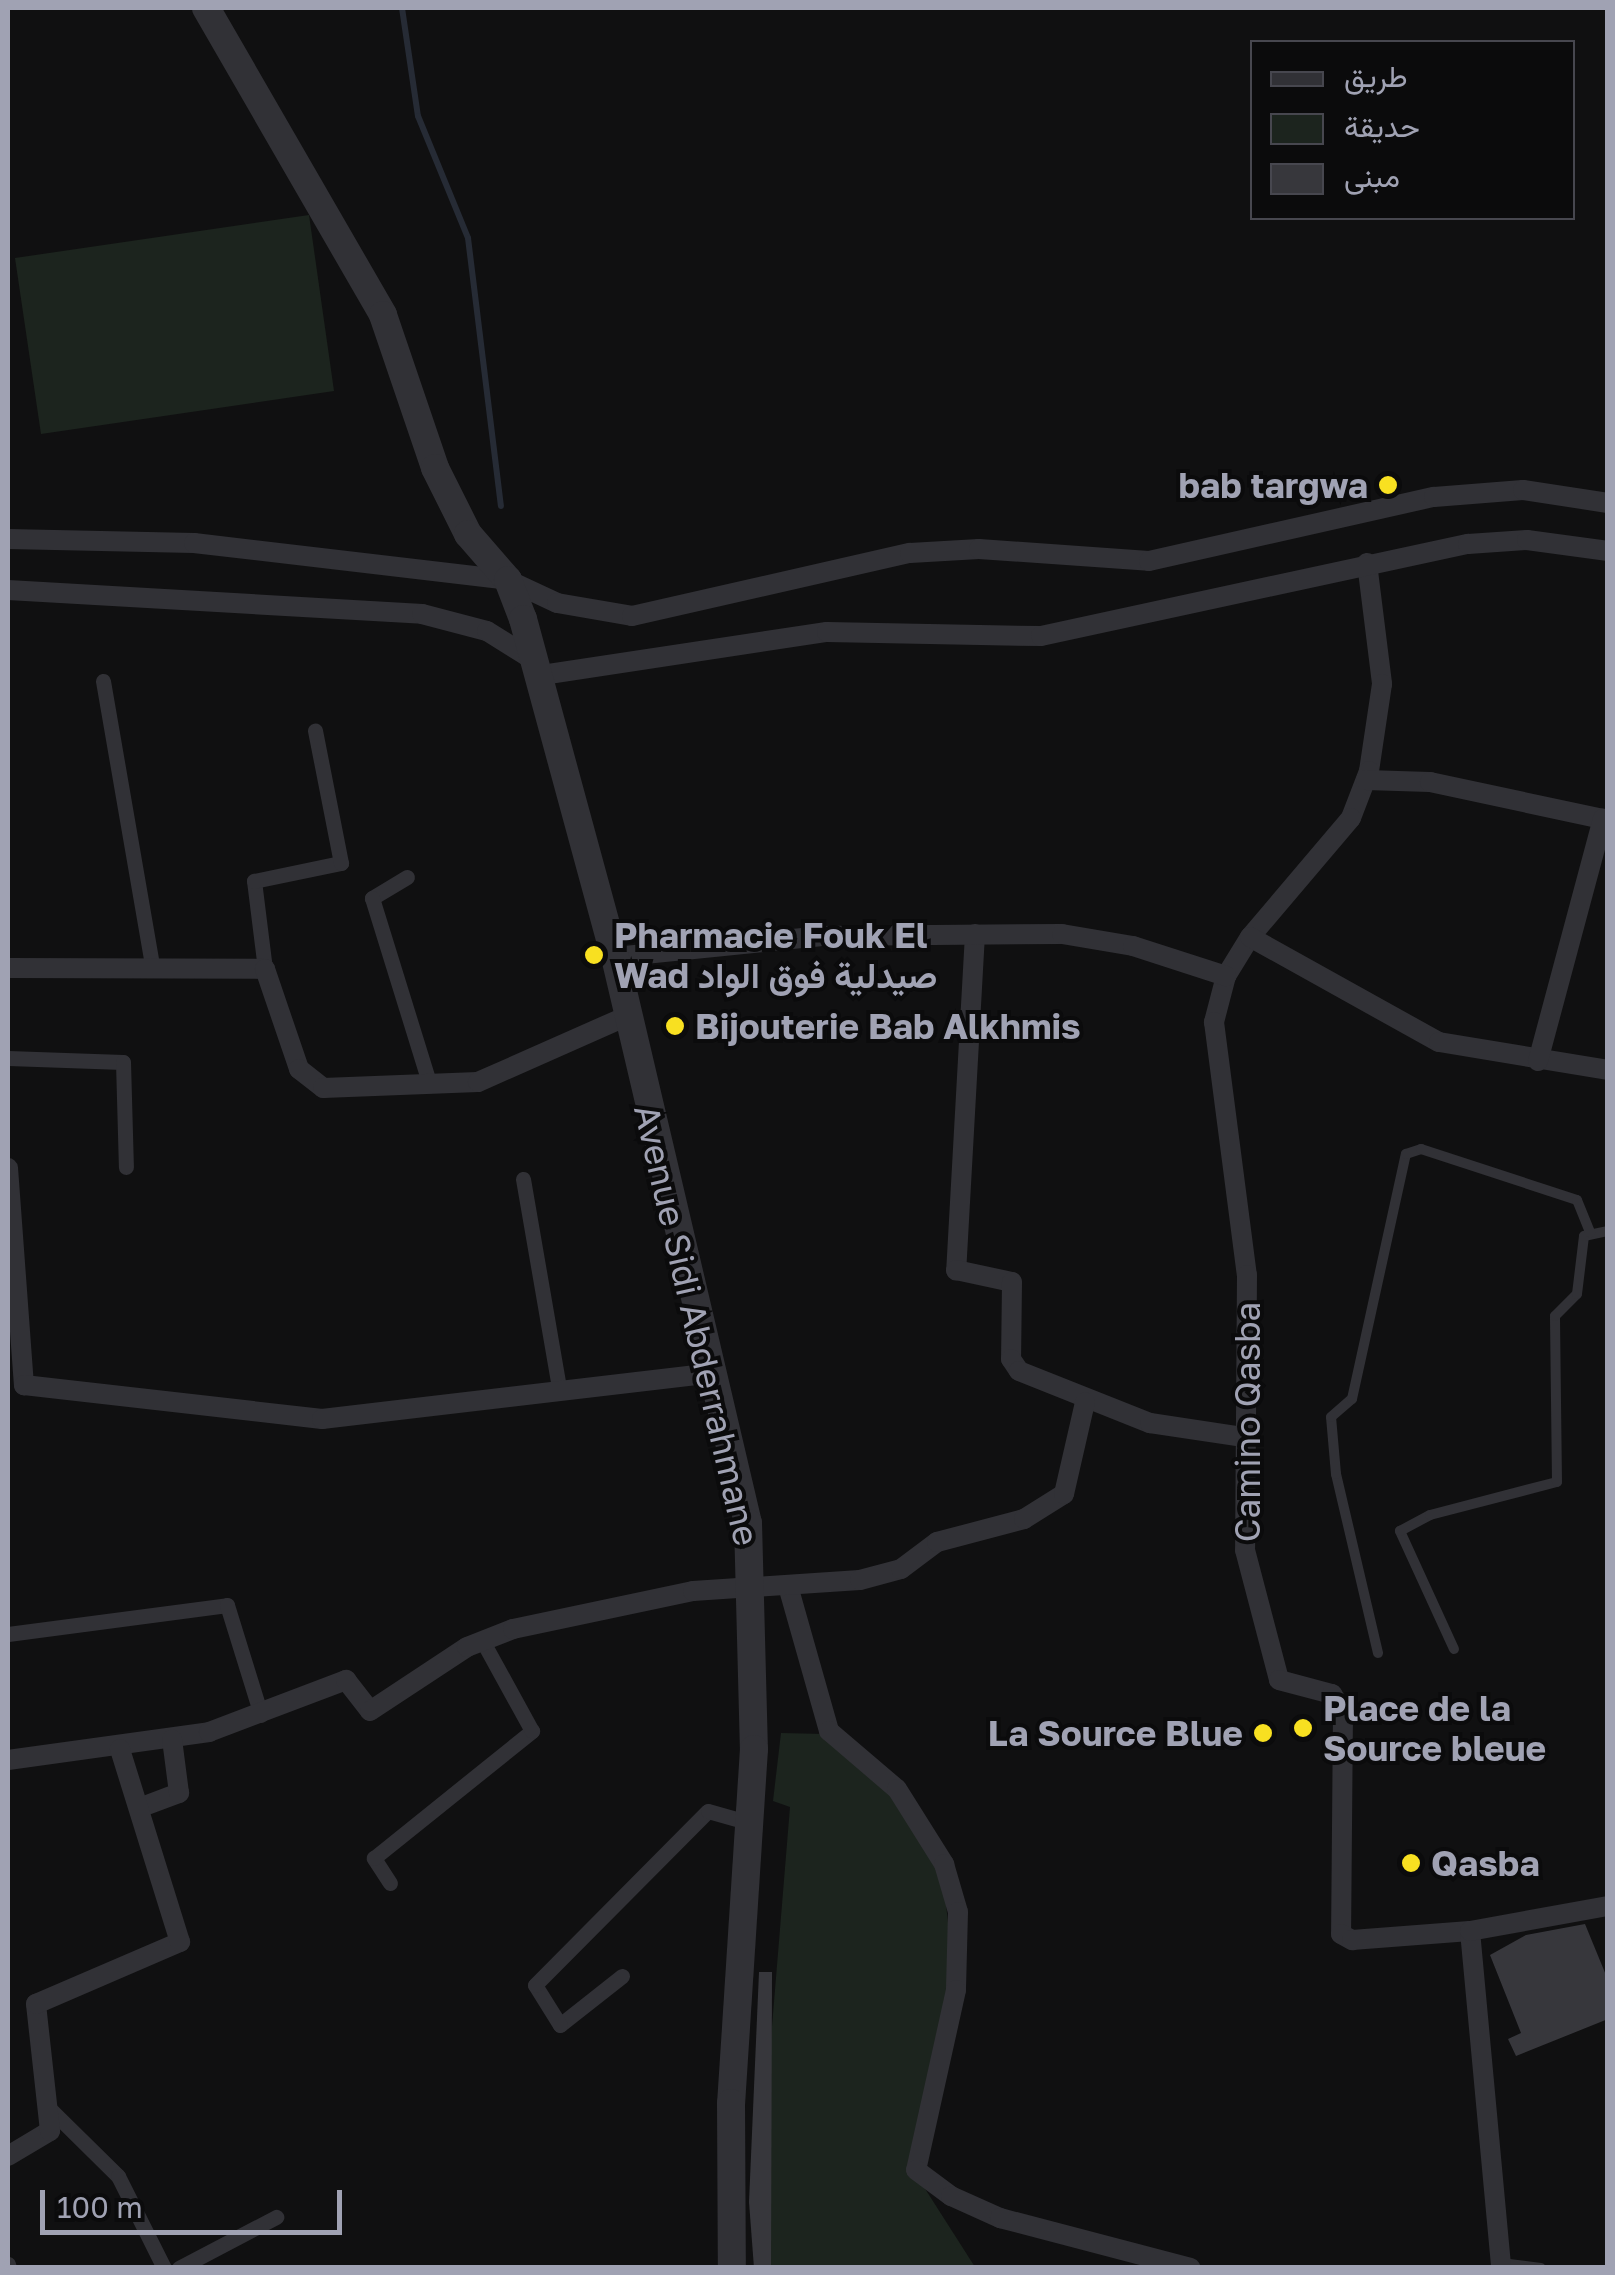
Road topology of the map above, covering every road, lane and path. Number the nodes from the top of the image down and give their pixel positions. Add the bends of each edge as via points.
1 (206, 8) edge
2 (1608, 503) edge
3 (8, 539) edge
4 (1608, 551) edge
5 (1367, 563) junction
6 (508, 580) junction
7 (8, 590) edge
8 (540, 669) junction
9 (104, 681) dead end
10 (315, 731) dead end
11 (1366, 780) junction
12 (1605, 820) edge
13 (407, 877) dead end
14 (975, 934) junction
15 (1250, 937) junction
16 (614, 957) junction
17 (152, 965) junction
18 (8, 968) edge
19 (265, 968) junction
20 (1226, 976) junction
21 (625, 1017) junction
22 (8, 1058) edge
23 (1538, 1061) junction
24 (1608, 1070) edge
25 (430, 1085) junction
26 (126, 1166) dead end
27 (8, 1168) edge
28 (523, 1179) dead end
29 (1608, 1231) edge
30 (1590, 1232) junction
31 (712, 1373) junction
32 (559, 1388) junction
33 (16, 1391) edge
34 (1085, 1402) junction
35 (1248, 1438) junction
36 (750, 1586) junction
37 (788, 1586) junction
38 (8, 1634) edge
39 (482, 1640) junction
40 (1454, 1649) dead end
41 (1378, 1653) dead end
42 (261, 1715) junction
43 (172, 1740) junction
44 (120, 1749) junction
45 (8, 1760) edge
46 (139, 1808) junction
47 (750, 1823) junction
48 (390, 1883) dead end
49 (1608, 1906) edge
50 (1470, 1931) junction
51 (622, 1976) dead end
52 (49, 2108) junction
53 (8, 2156) edge
54 (276, 2217) dead end
55 (1501, 2265) edge
56 (164, 2268) edge
57 (178, 2268) edge
58 (732, 2268) edge
59 (1191, 2268) edge
60 (1541, 2268) edge

1 - 6 street via 383,315 435,468 468,534
2 - 6 street via 1478,491 1148,560 979,549 910,553 632,616 557,603
3 - 6 street via 194,543
4 - 5 street via 1527,540
5 - 8 street via 1042,636 826,632
5 - 11 street, Camino Qasba via 1382,684
6 - 8 street, Avenue Sidi Abderrahmane
7 - 8 street via 422,614 487,631
8 - 16 street, Avenue Sidi Abderrahmane
9 - 17 street
10 - 19 street via 340,863 254,881
11 - 12 street via 1430,782
11 - 15 street, Camino Qasba via 1350,818
12 - 23 street
13 - 25 street via 372,898
14 - 16 street via 820,936
14 - 20 street via 1094,937
14 - 34 street via 956,1270 1012,1282 1012,1364
15 - 20 street, Camino Qasba
15 - 23 street via 1408,1030 1483,1056
16 - 21 street, Avenue Sidi Abderrahmane
17 - 18 street
17 - 19 street
19 - 25 street via 308,1082
20 - 35 street, Camino Qasba via 1215,1048 1244,1226
21 - 25 street via 510,1072
21 - 31 street, Avenue Sidi Abderrahmane
22 - 26 street via 123,1062
23 - 24 street
27 - 33 street
28 - 32 street
29 - 30 lane
30 - 40 lane via 1577,1294 1555,1316 1557,1482 1430,1515 1400,1530
30 - 41 lane via 1577,1200 1421,1149 1406,1154 1352,1399 1331,1417 1336,1474
31 - 32 street
31 - 36 street, Avenue Sidi Abderrahmane via 748,1522
32 - 33 street via 322,1419
34 - 35 street via 1150,1423
34 - 37 street via 1072,1479 1042,1510 937,1542 901,1570
35 - 50 street, Camino Qasba via 1245,1550 1276,1674 1283,1685 1332,1694 1343,1712 1341,1934 1352,1940
36 - 37 street
36 - 39 street via 584,1611
36 - 47 street, Avenue Sidi Abderrahmane
37 - 59 street via 829,1731 897,1789 941,1860 958,1912 956,1990 916,2170 928,2183 1000,2218
38 - 42 street via 227,1605
39 - 42 street via 370,1711 346,1680
39 - 48 street via 532,1731 374,1858
42 - 43 street
43 - 44 street
43 - 46 street via 180,1793
44 - 45 street
44 - 46 street
46 - 52 street via 180,1942 36,2004
47 - 51 street via 708,1811 535,1985 560,2026
47 - 58 street, Avenue Sidi Abderrahmane via 731,2103
49 - 50 street
50 - 55 street
52 - 53 street via 48,2136
52 - 56 street via 118,2176
54 - 57 street
55 - 60 lane

